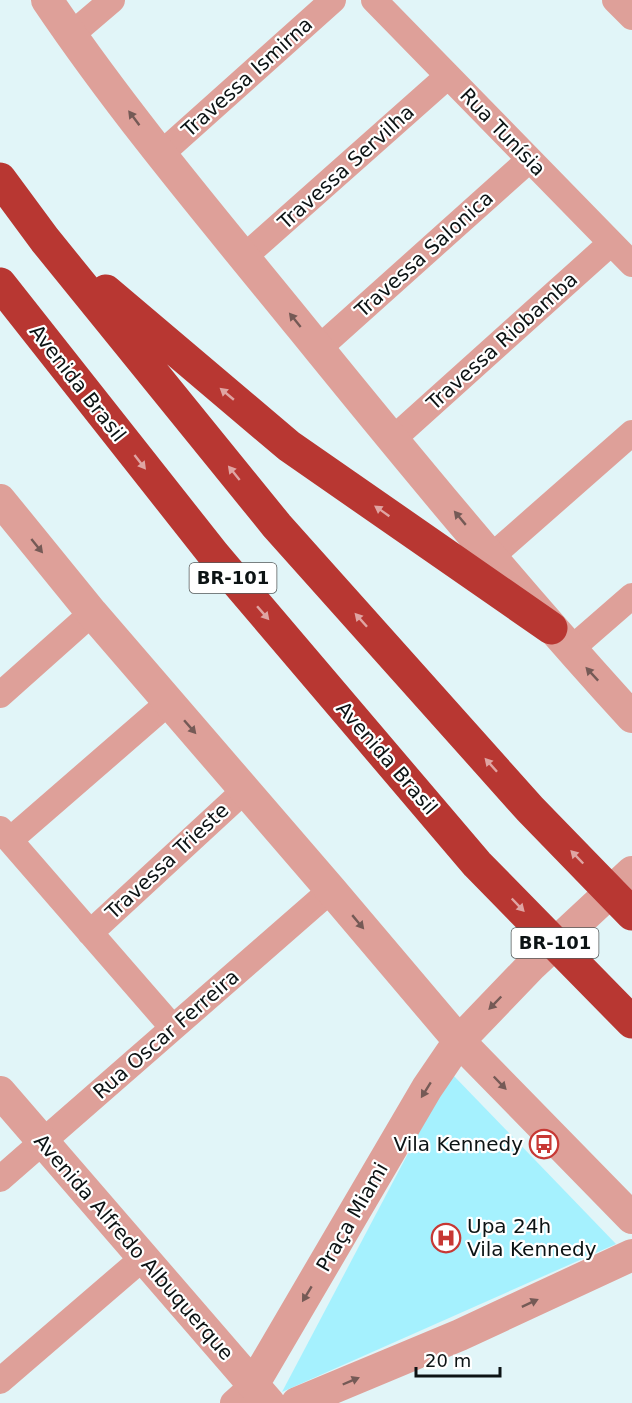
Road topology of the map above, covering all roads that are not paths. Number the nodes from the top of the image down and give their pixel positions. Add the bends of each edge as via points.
1 (47, 0) edge
2 (112, 0) edge
3 (333, 0) edge
4 (374, 0) edge
5 (615, 0) edge
6 (632, 17) edge
7 (71, 36) junction
8 (448, 76) junction
9 (161, 154) junction
10 (529, 160) junction
11 (0, 179) edge
12 (45, 240) junction
13 (610, 243) junction
14 (244, 257) junction
15 (632, 264) edge
16 (0, 284) edge
17 (318, 349) junction
18 (632, 433) edge
19 (393, 440) junction
20 (0, 500) edge
21 (492, 556) junction
22 (632, 596) edge
23 (92, 613) junction
24 (561, 639) junction
25 (0, 695) edge
26 (169, 702) junction
27 (632, 717) edge
28 (245, 790) junction
29 (5, 835) edge
30 (632, 872) edge
31 (331, 890) junction
32 (632, 914) edge
33 (90, 933) junction
34 (632, 1022) edge
35 (173, 1028) junction
36 (459, 1041) junction
37 (0, 1092) edge
38 (43, 1141) junction
39 (0, 1179) edge
40 (632, 1218) edge
41 (632, 1255) edge
42 (144, 1257) junction
43 (0, 1381) edge
44 (252, 1397) edge
45 (297, 1403) edge

1 - 7 street
2 - 7 street
3 - 9 street, Travessa Ismirna
4 - 8 street, Rua Tunísia
5 - 6 street
9 -> 7 street
8 - 10 street, Rua Tunísia
8 - 14 street, Travessa Servilha
9 - 14 street
10 - 13 street, Rua Tunísia
10 - 17 street, Travessa Salonica
11 - 12 highway, BR-101
24 -> 12 highway via 289,446
32 -> 12 highway, BR-101 via 530,809 277,526
13 - 15 street, Rua Tunísia
13 - 19 street, Travessa Riobamba
17 -> 14 street
16 -> 34 highway, Avenida Brasil / BR-101 via 214,555 477,864
17 - 19 street
18 - 21 street
21 -> 19 street
20 -> 23 street
21 - 24 street
22 - 24 street
23 - 25 street
23 - 26 street
27 -> 24 street
26 -> 28 street
26 - 29 street
28 - 31 street
28 - 33 street, Travessa Trieste
29 - 33 street
30 -> 36 street, Praça Miami via 532,964
31 - 35 street, Rua Oscar Ferreira
31 -> 36 street
33 - 35 street
35 - 38 street, Rua Oscar Ferreira
36 -> 40 street
36 -> 44 street, Praça Miami via 427,1088
37 - 38 street, Avenida Alfredo Albuquerque
38 - 39 street, Rua Oscar Ferreira
38 - 42 street, Avenida Alfredo Albuquerque
45 -> 41 street via 460,1335
42 - 43 street
42 - 44 street, Avenida Alfredo Albuquerque

